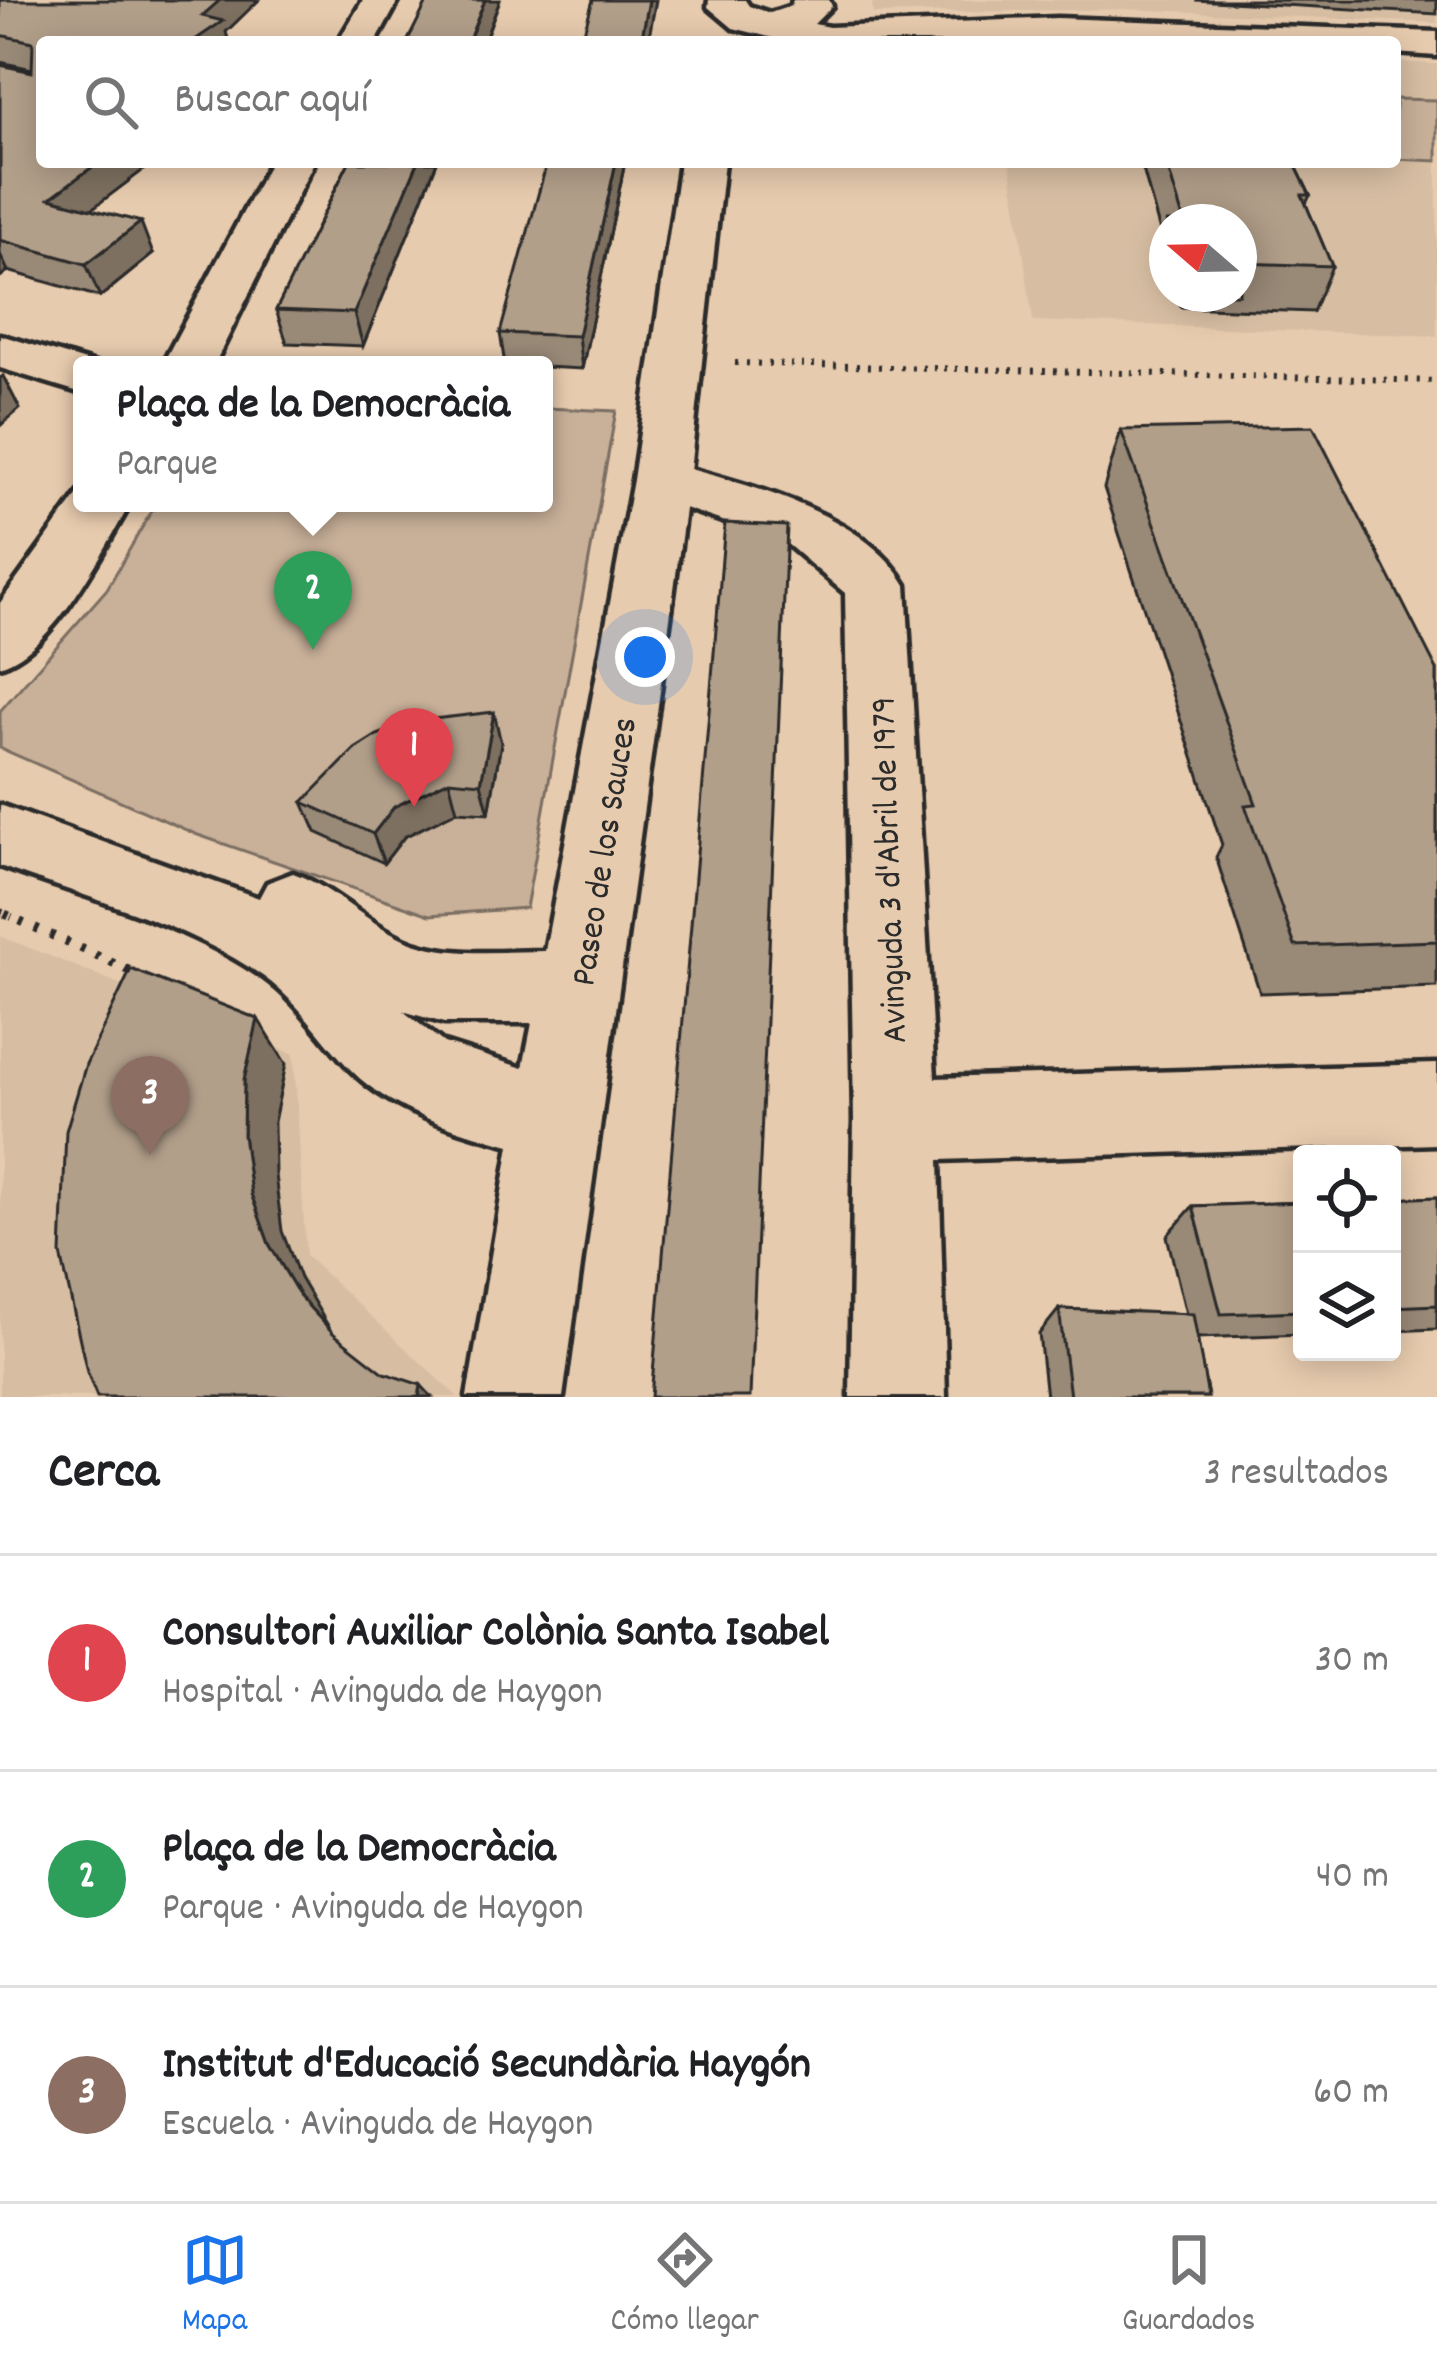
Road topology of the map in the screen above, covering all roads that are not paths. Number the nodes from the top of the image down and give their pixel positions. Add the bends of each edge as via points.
1 (381, 0) edge
2 (778, 25) edge
3 (360, 36) edge
4 (1304, 36) edge
5 (1401, 42) edge
6 (1437, 44) edge
7 (289, 168) edge
8 (701, 168) edge
9 (0, 351) edge
10 (193, 356) edge
11 (73, 374) edge
12 (662, 480) junction
13 (96, 512) edge
14 (0, 642) edge
15 (0, 798) edge
16 (0, 836) edge
17 (579, 988) junction
18 (1437, 1104) edge
19 (556, 1117) junction
20 (896, 1120) junction
21 (515, 1397) edge
22 (898, 1397) edge

1 - 3 street
2 - 4 street
5 - 6 street
7 - 10 street
8 - 12 street, Paseo de los Sauces
9 - 11 street
12 - 17 street, Paseo de los Sauces
12 - 20 street, Avinguda 3 d'Abril de 1979 via 807,529 875,585
13 - 14 street via 29,613
15 - 17 street via 179,854 298,908 390,972 444,987
16 - 19 street via 277,944 328,982 401,1063
17 - 19 street, Paseo de los Sauces
18 - 20 street
19 - 21 street, Paseo de los Sauces
20 - 22 street, Avinguda 3 d'Abril de 1979

